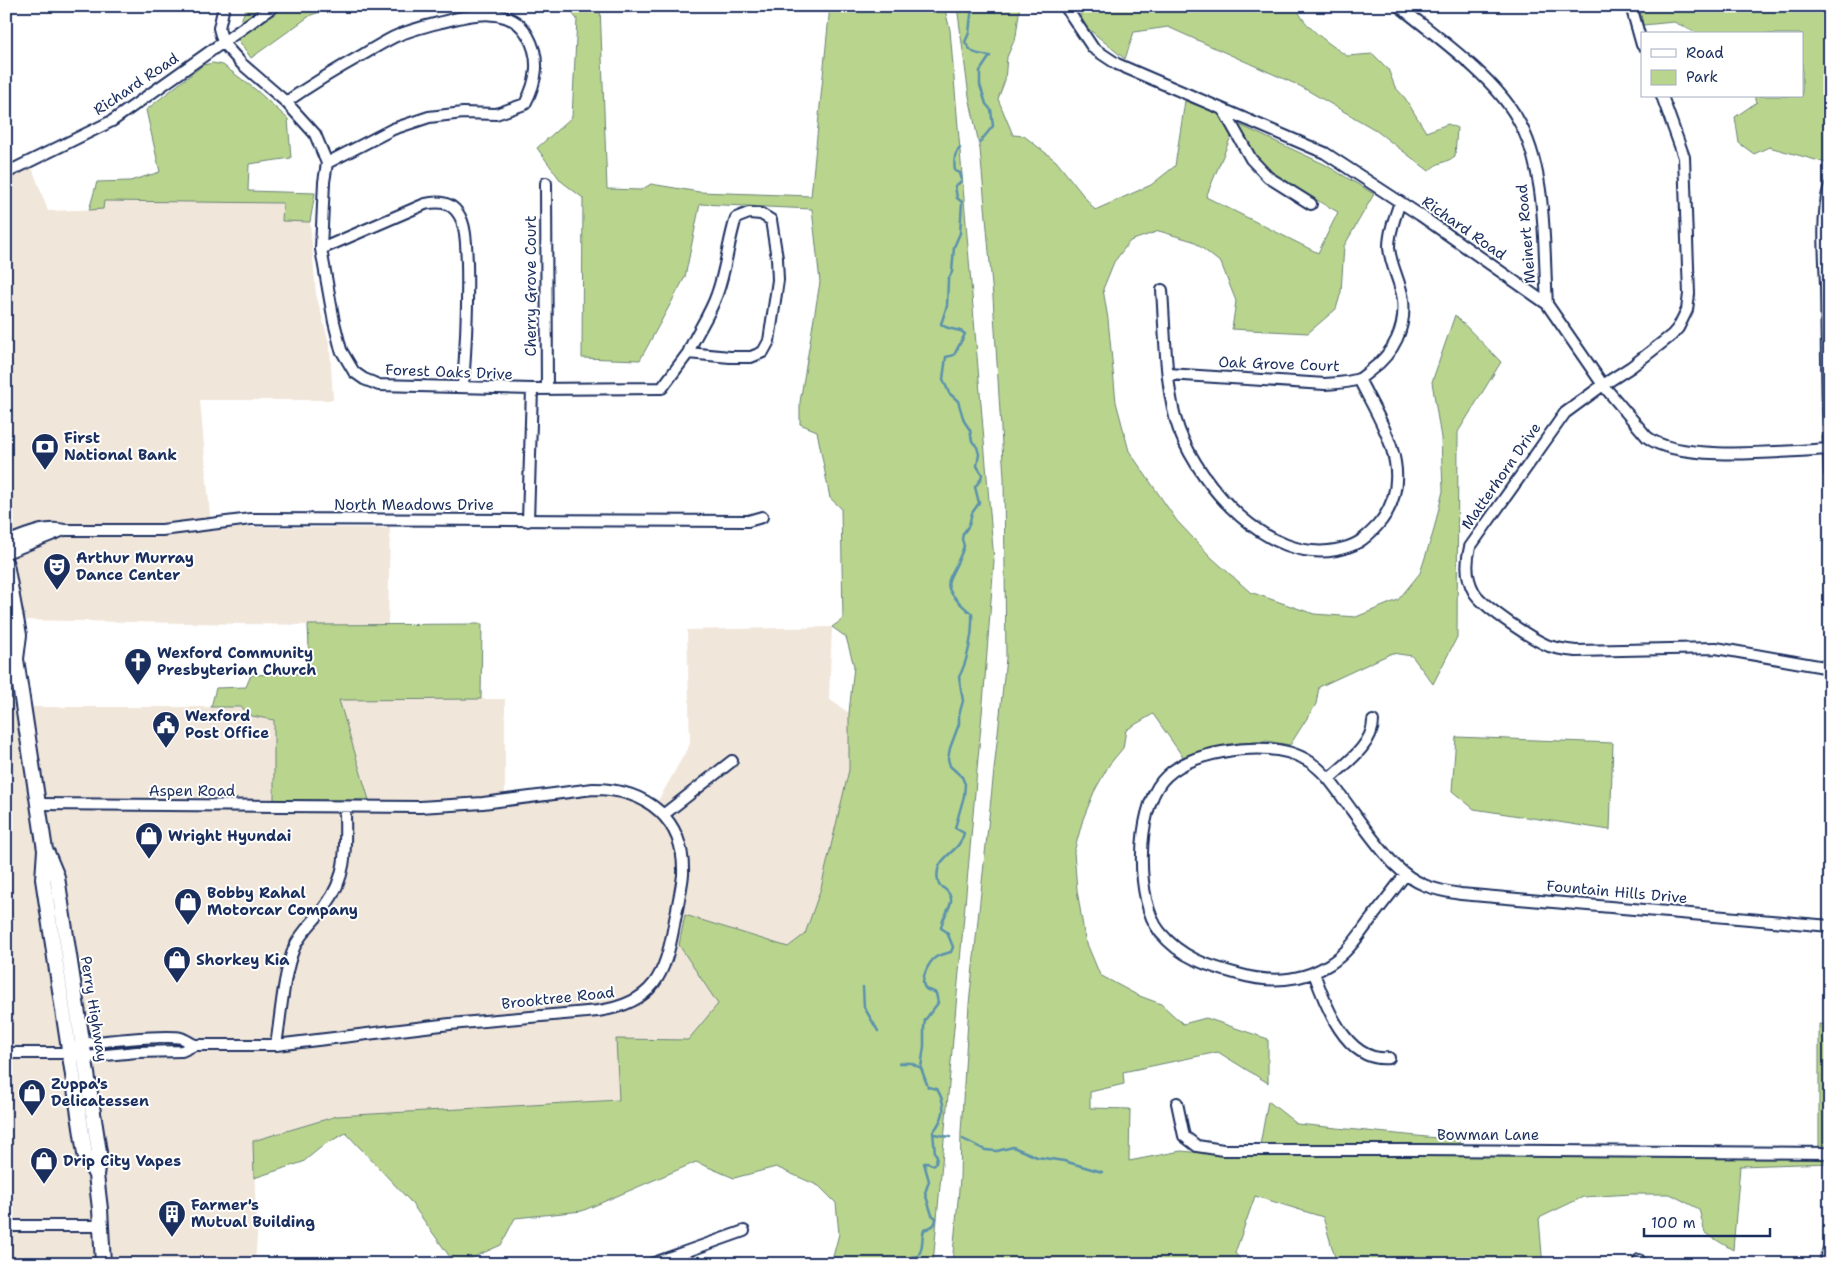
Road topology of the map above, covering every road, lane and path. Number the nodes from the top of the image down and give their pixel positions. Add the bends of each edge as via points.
1 (224, 6) edge
2 (274, 6) edge
3 (1065, 6) edge
4 (1399, 6) edge
5 (1631, 6) edge
6 (1641, 41) edge
7 (222, 43) junction
8 (1663, 98) edge
9 (286, 102) junction
10 (1224, 111) junction
11 (327, 163) junction
12 (6, 173) edge
13 (546, 183) dead end
14 (1830, 186) edge
15 (1400, 202) junction
16 (1311, 204) dead end
17 (321, 249) junction
18 (1162, 290) dead end
19 (1547, 304) junction
20 (688, 354) junction
21 (1168, 374) junction
22 (1359, 379) junction
23 (1603, 385) junction
24 (463, 386) junction
25 (532, 389) junction
26 (547, 389) junction
27 (1829, 449) edge
28 (1830, 473) edge
29 (762, 517) dead end
30 (528, 521) junction
31 (65, 530) junction
32 (6, 542) edge
33 (6, 553) edge
34 (6, 564) edge
35 (6, 638) edge
36 (16, 659) junction
37 (1830, 668) edge
38 (1373, 721) dead end
39 (732, 761) dead end
40 (1329, 779) junction
41 (38, 804) junction
42 (345, 807) junction
43 (664, 815) junction
44 (46, 850) junction
45 (1405, 875) junction
46 (1830, 926) edge
47 (1314, 973) junction
48 (276, 1045) junction
49 (84, 1050) junction
50 (6, 1053) edge
51 (70, 1053) junction
52 (1389, 1058) dead end
53 (1177, 1103) dead end
54 (1830, 1153) edge
55 (96, 1175) junction
56 (6, 1226) edge
57 (101, 1226) junction
58 (744, 1231) dead end
59 (1830, 1246) edge
60 (103, 1264) edge
61 (652, 1264) edge
62 (1824, 1264) edge

1 - 7 street via 219,28
2 - 7 street, Richard Road
3 - 10 street, Richard Road via 1093,48 1116,64
4 - 19 street, Meinert Road via 1499,93 1522,126 1540,191
5 - 6 street
7 - 9 street, Forest Oaks Drive
7 - 12 street, Richard Road via 112,121
8 - 23 street, Matterhorn Drive via 1682,148 1684,162 1687,310 1678,328 1663,343
9 - 11 street, Forest Oaks Drive via 315,134
9 - 11 street via 326,75 394,37 419,28 473,14 493,14 511,19 525,30 535,48 536,80 525,104 496,114 429,117 393,129
10 - 15 street, Richard Road via 1324,154
10 - 16 street via 1251,159 1268,177
11 - 17 street, Forest Oaks Drive
13 - 26 street, Cherry Grove Court
14 - 27 street via 1826,214
15 - 19 street, Richard Road
15 - 22 street via 1389,247 1403,299 1403,319 1390,352
17 - 24 street, Forest Oaks Drive via 341,350 354,372 378,385
17 - 24 street via 425,204 437,201 449,204 462,220 466,235 467,317
18 - 21 street, Oak Grove Court
19 - 23 street, Richard Road
20 - 20 street via 750,357 762,352 769,341 778,280 777,258 771,220 761,214 749,213 736,218 717,294
20 - 26 street, Forest Oaks Drive via 662,388
21 - 22 street, Oak Grove Court via 1324,384
21 - 22 street, Oak Grove Court via 1178,429 1220,496 1264,535 1309,552 1326,552 1363,541 1386,515 1394,498 1395,463 1391,447
23 - 27 street, Richard Road via 1647,437 1670,448 1711,453
23 - 37 street, Matterhorn Drive via 1565,413 1473,543 1468,554 1467,571 1477,597 1522,631 1557,648 1576,651 1716,648
24 - 25 street, Forest Oaks Drive
25 - 26 street, Forest Oaks Drive
25 - 30 street
27 - 28 street
29 - 30 street, North Meadows Drive via 748,521
30 - 31 street, North Meadows Drive via 250,519 162,530
31 - 32 street, North Meadows Drive via 44,529
31 - 33 street, North Meadows Drive
34 - 36 highway, Perry Highway via 19,634
35 - 36 highway, Perry Highway
36 - 41 highway, Perry Highway
38 - 40 street via 1369,739
39 - 43 street
40 - 45 street, Fountain Hills Drive via 1384,853
40 - 47 street, Fountain Hills Drive via 1301,757 1280,750 1230,751 1202,756 1162,780 1149,804 1144,837 1142,867 1147,906 1155,926 1172,945 1198,962 1255,978 1289,979
41 - 42 street, Aspen Road
41 - 44 highway, Perry Highway
42 - 43 street, Brooktree Road via 449,806 610,789 643,799
42 - 48 street via 346,848 341,878 325,907 295,946
43 - 48 street, Brooktree Road via 680,847 682,885 665,967 656,982 634,1001 598,1011 450,1024
44 - 49 highway, Perry Highway via 57,877
44 - 51 highway, Perry Highway via 43,879
45 - 46 street, Fountain Hills Drive via 1426,886 1462,894
45 - 47 street, Fountain Hills Drive via 1349,948
47 - 52 street via 1331,1015 1345,1036 1363,1052
48 - 49 street, Brooktree Road via 195,1045 181,1038
49 - 51 street
49 - 55 highway, Perry Highway via 99,1152
50 - 51 street
51 - 55 highway, Perry Highway via 86,1154
53 - 54 street, Bowman Lane via 1184,1136 1196,1146 1208,1149
55 - 57 highway, Perry Highway
56 - 57 street
57 - 60 highway, Perry Highway
58 - 61 street
59 - 62 street

